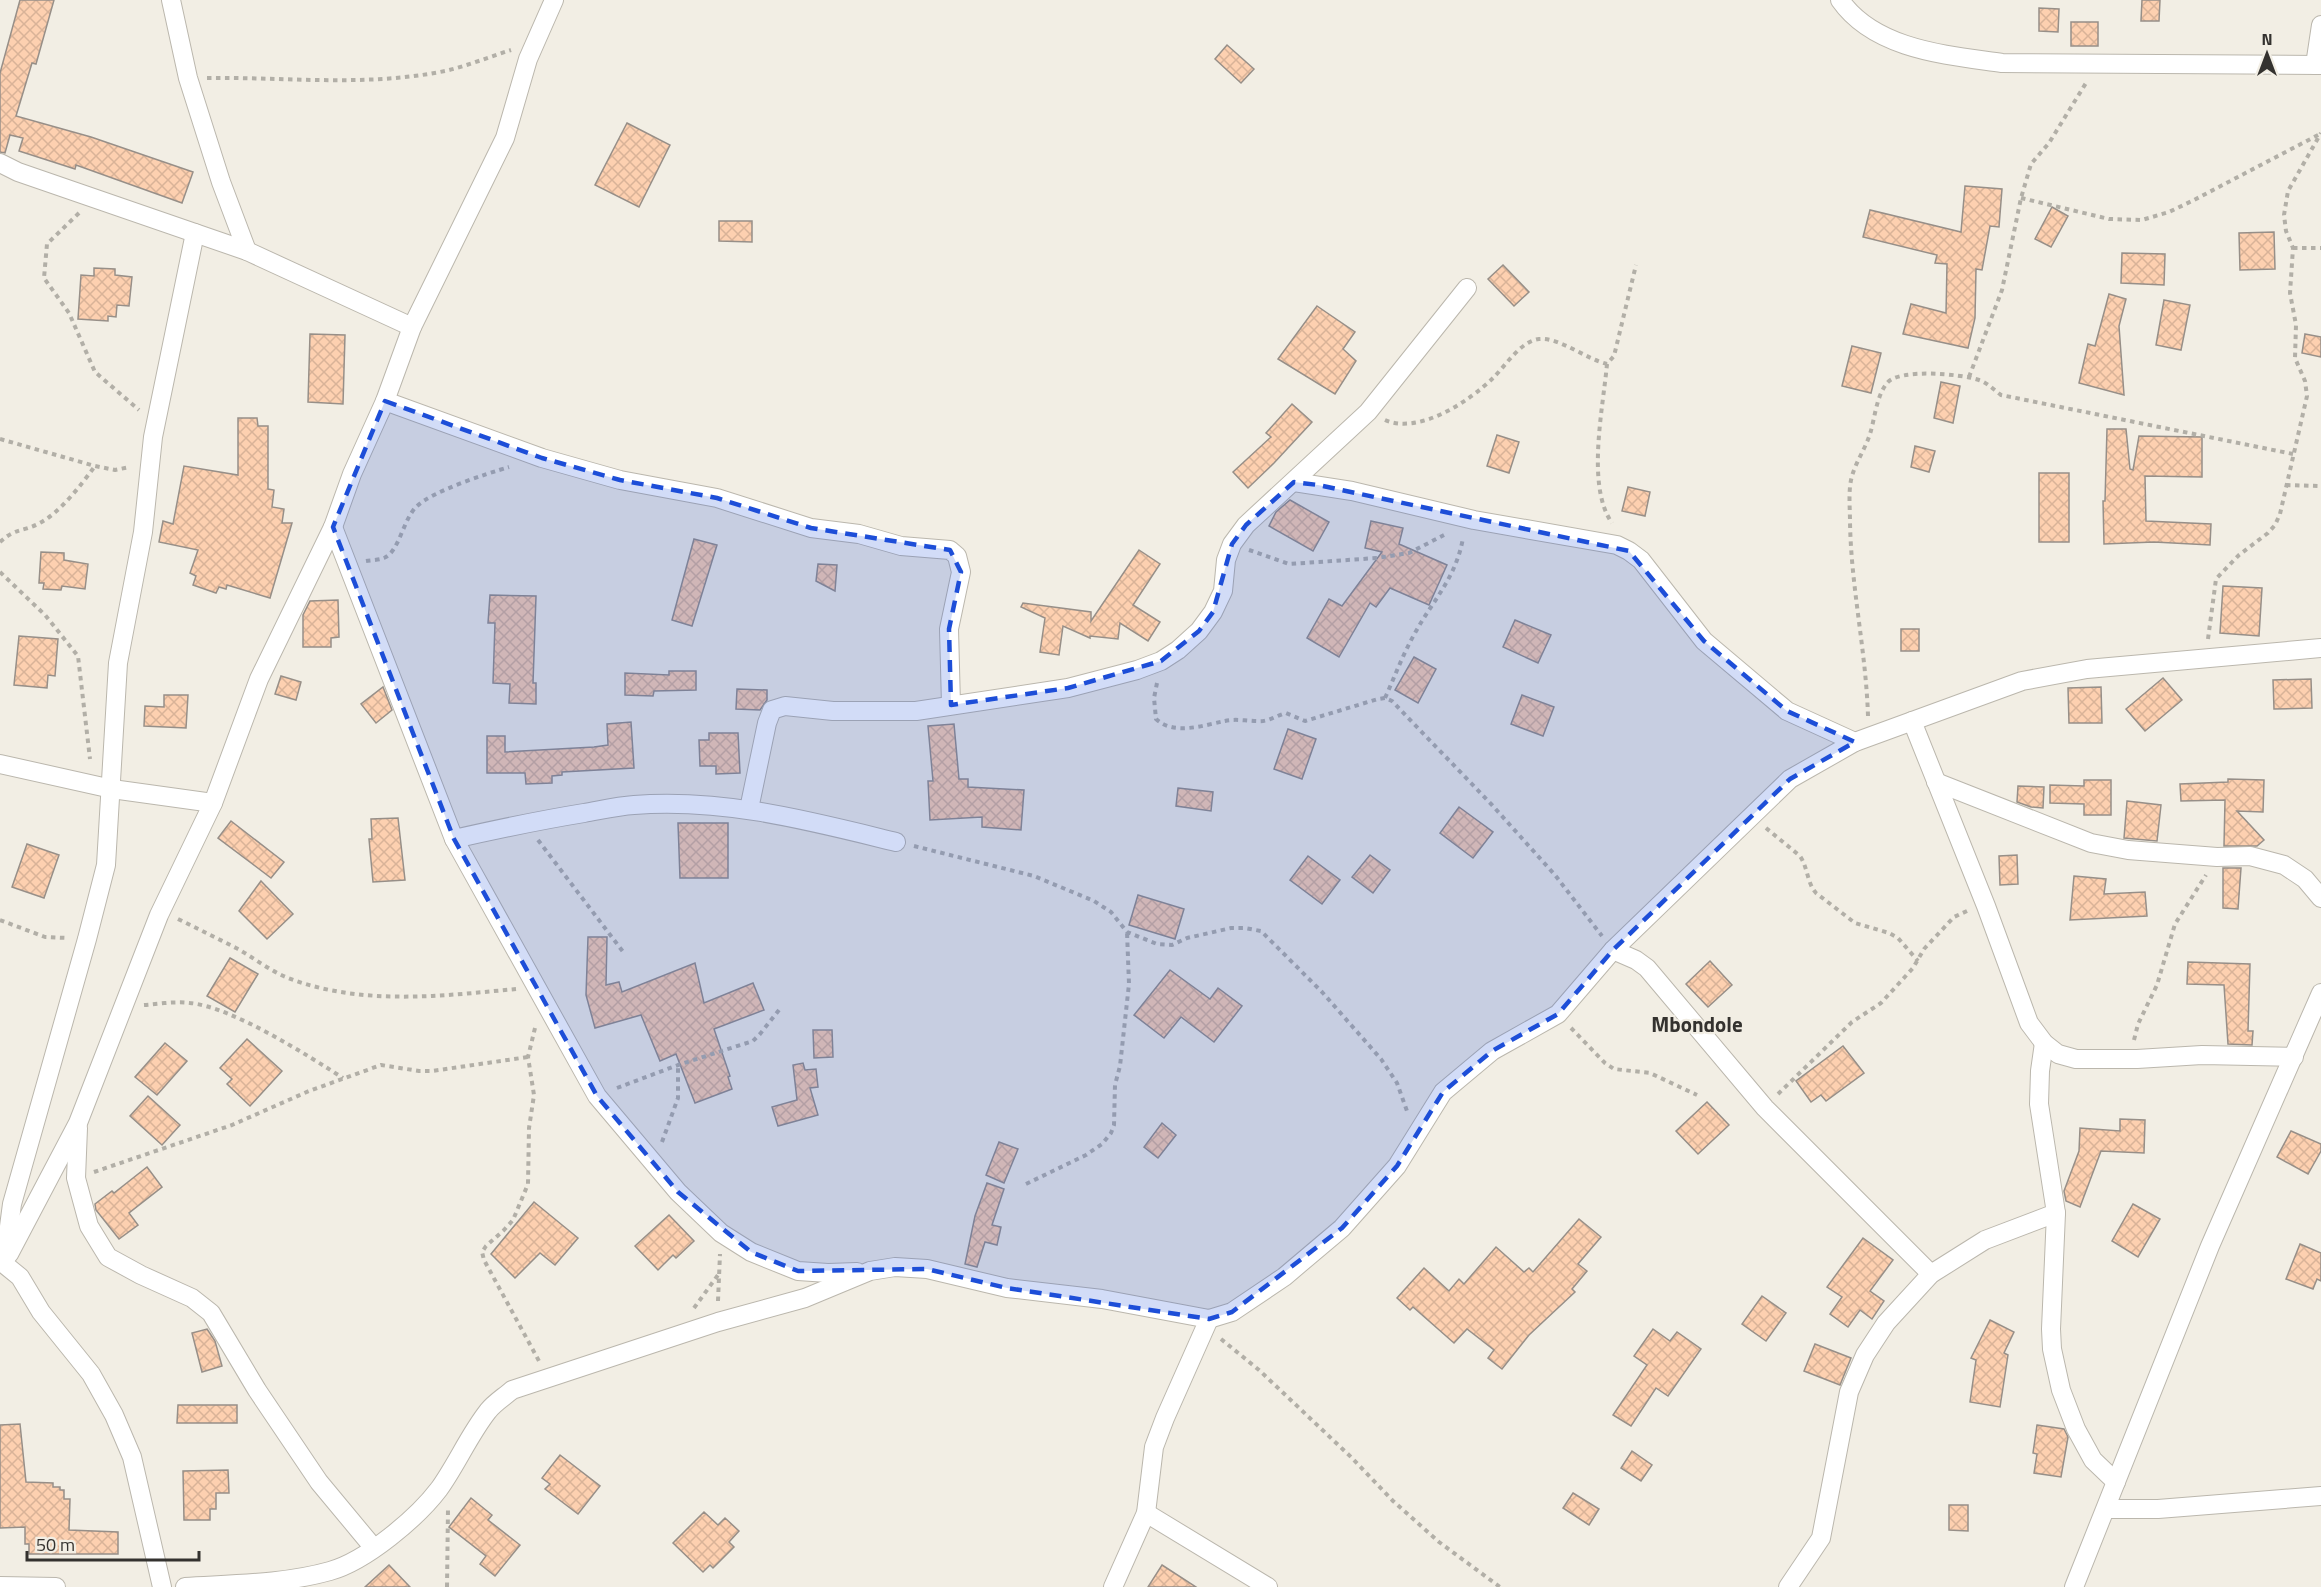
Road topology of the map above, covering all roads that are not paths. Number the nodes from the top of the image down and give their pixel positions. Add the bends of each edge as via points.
1 (171, 0) edge
2 (554, 0) edge
3 (1840, 0) edge
4 (2321, 25) edge
5 (2318, 65) edge
6 (0, 163) edge
7 (195, 232) junction
8 (247, 251) junction
9 (1467, 288) dead end
10 (412, 327) junction
11 (385, 401) junction
12 (1294, 482) junction
13 (333, 527) junction
14 (2321, 648) edge
15 (951, 705) junction
16 (1912, 721) junction
17 (1861, 739) junction
18 (0, 764) edge
19 (1936, 782) junction
20 (111, 789) junction
21 (213, 803) junction
22 (749, 809) junction
23 (454, 839) junction
24 (896, 842) road end
25 (2321, 898) edge
26 (1613, 950) junction
27 (2321, 993) edge
28 (2315, 1027) edge
29 (2044, 1043) junction
30 (2294, 1057) junction
31 (78, 1124) junction
32 (2056, 1213) junction
33 (2, 1270) edge
34 (870, 1271) junction
35 (1931, 1274) junction
36 (1207, 1323) junction
37 (2116, 1482) junction
38 (2321, 1496) edge
39 (2106, 1509) junction
40 (1146, 1513) junction
41 (373, 1548) junction
42 (0, 1586) edge
43 (56, 1587) edge
44 (162, 1587) edge
45 (185, 1587) edge
46 (1113, 1587) edge
47 (1268, 1587) edge
48 (1788, 1587) edge
49 (2074, 1587) edge

1 - 8 street via 188,78 220,182
2 - 10 street via 528,59 505,138
3 - 5 street via 1867,28 1900,42 1951,56 2002,63
4 - 5 street
6 - 7 street
7 - 8 street
7 - 20 street via 153,437 143,532 118,663
8 - 10 street
9 - 12 street via 1368,412
10 - 11 street
11 - 13 street
11 - 15 street via 542,458 620,480 717,498 811,528 859,534 901,546 950,550 957,556 961,572 949,629
12 - 15 street via 1246,525 1232,544 1222,591 1213,612 1178,650 1137,670 1068,688
12 - 17 street via 1352,491 1470,522 1617,545 1641,560 1704,641 1787,711
13 - 21 street via 259,679
13 - 23 street
14 - 16 street via 2087,669 2022,681
15 - 22 street via 916,711 785,706 772,710
16 - 17 street
16 - 19 street
17 - 26 street via 1790,779
18 - 20 street
19 - 25 street via 2091,843 2128,850 2250,856 2284,864 2306,879
19 - 29 street via 2029,1023
20 - 21 street
20 - 33 street via 106,865 15,1194
21 - 31 street via 162,910
22 - 23 street via 634,805
22 - 24 street
23 - 34 street via 597,1096 678,1192 721,1233 751,1252 798,1271
26 - 35 street via 1647,968 1765,1107
26 - 36 street via 1558,1014 1492,1051 1443,1092 1397,1166 1342,1228 1257,1296
27 - 28 street
28 - 30 street
29 - 30 street via 2058,1054 2076,1059
29 - 32 street via 2039,1104
30 - 37 street via 2210,1246
31 - 33 street
31 - 41 street via 76,1178 90,1226 108,1257 192,1298 211,1313 319,1482
32 - 35 street via 1985,1240
32 - 37 street via 2051,1329 2061,1390 2093,1460
33 - 44 street via 20,1277 41,1312 91,1374 114,1415 132,1457
34 - 36 street via 895,1267 927,1269 1007,1288 1102,1299
34 - 41 street via 805,1298 718,1322 512,1390 489,1409 428,1504
35 - 48 street via 1886,1323 1865,1355 1850,1392 1821,1538
36 - 40 street via 1154,1448
37 - 39 street
38 - 39 street via 2158,1509
39 - 49 street
40 - 46 street
40 - 47 street
41 - 45 street via 332,1571 292,1579
42 - 43 street

